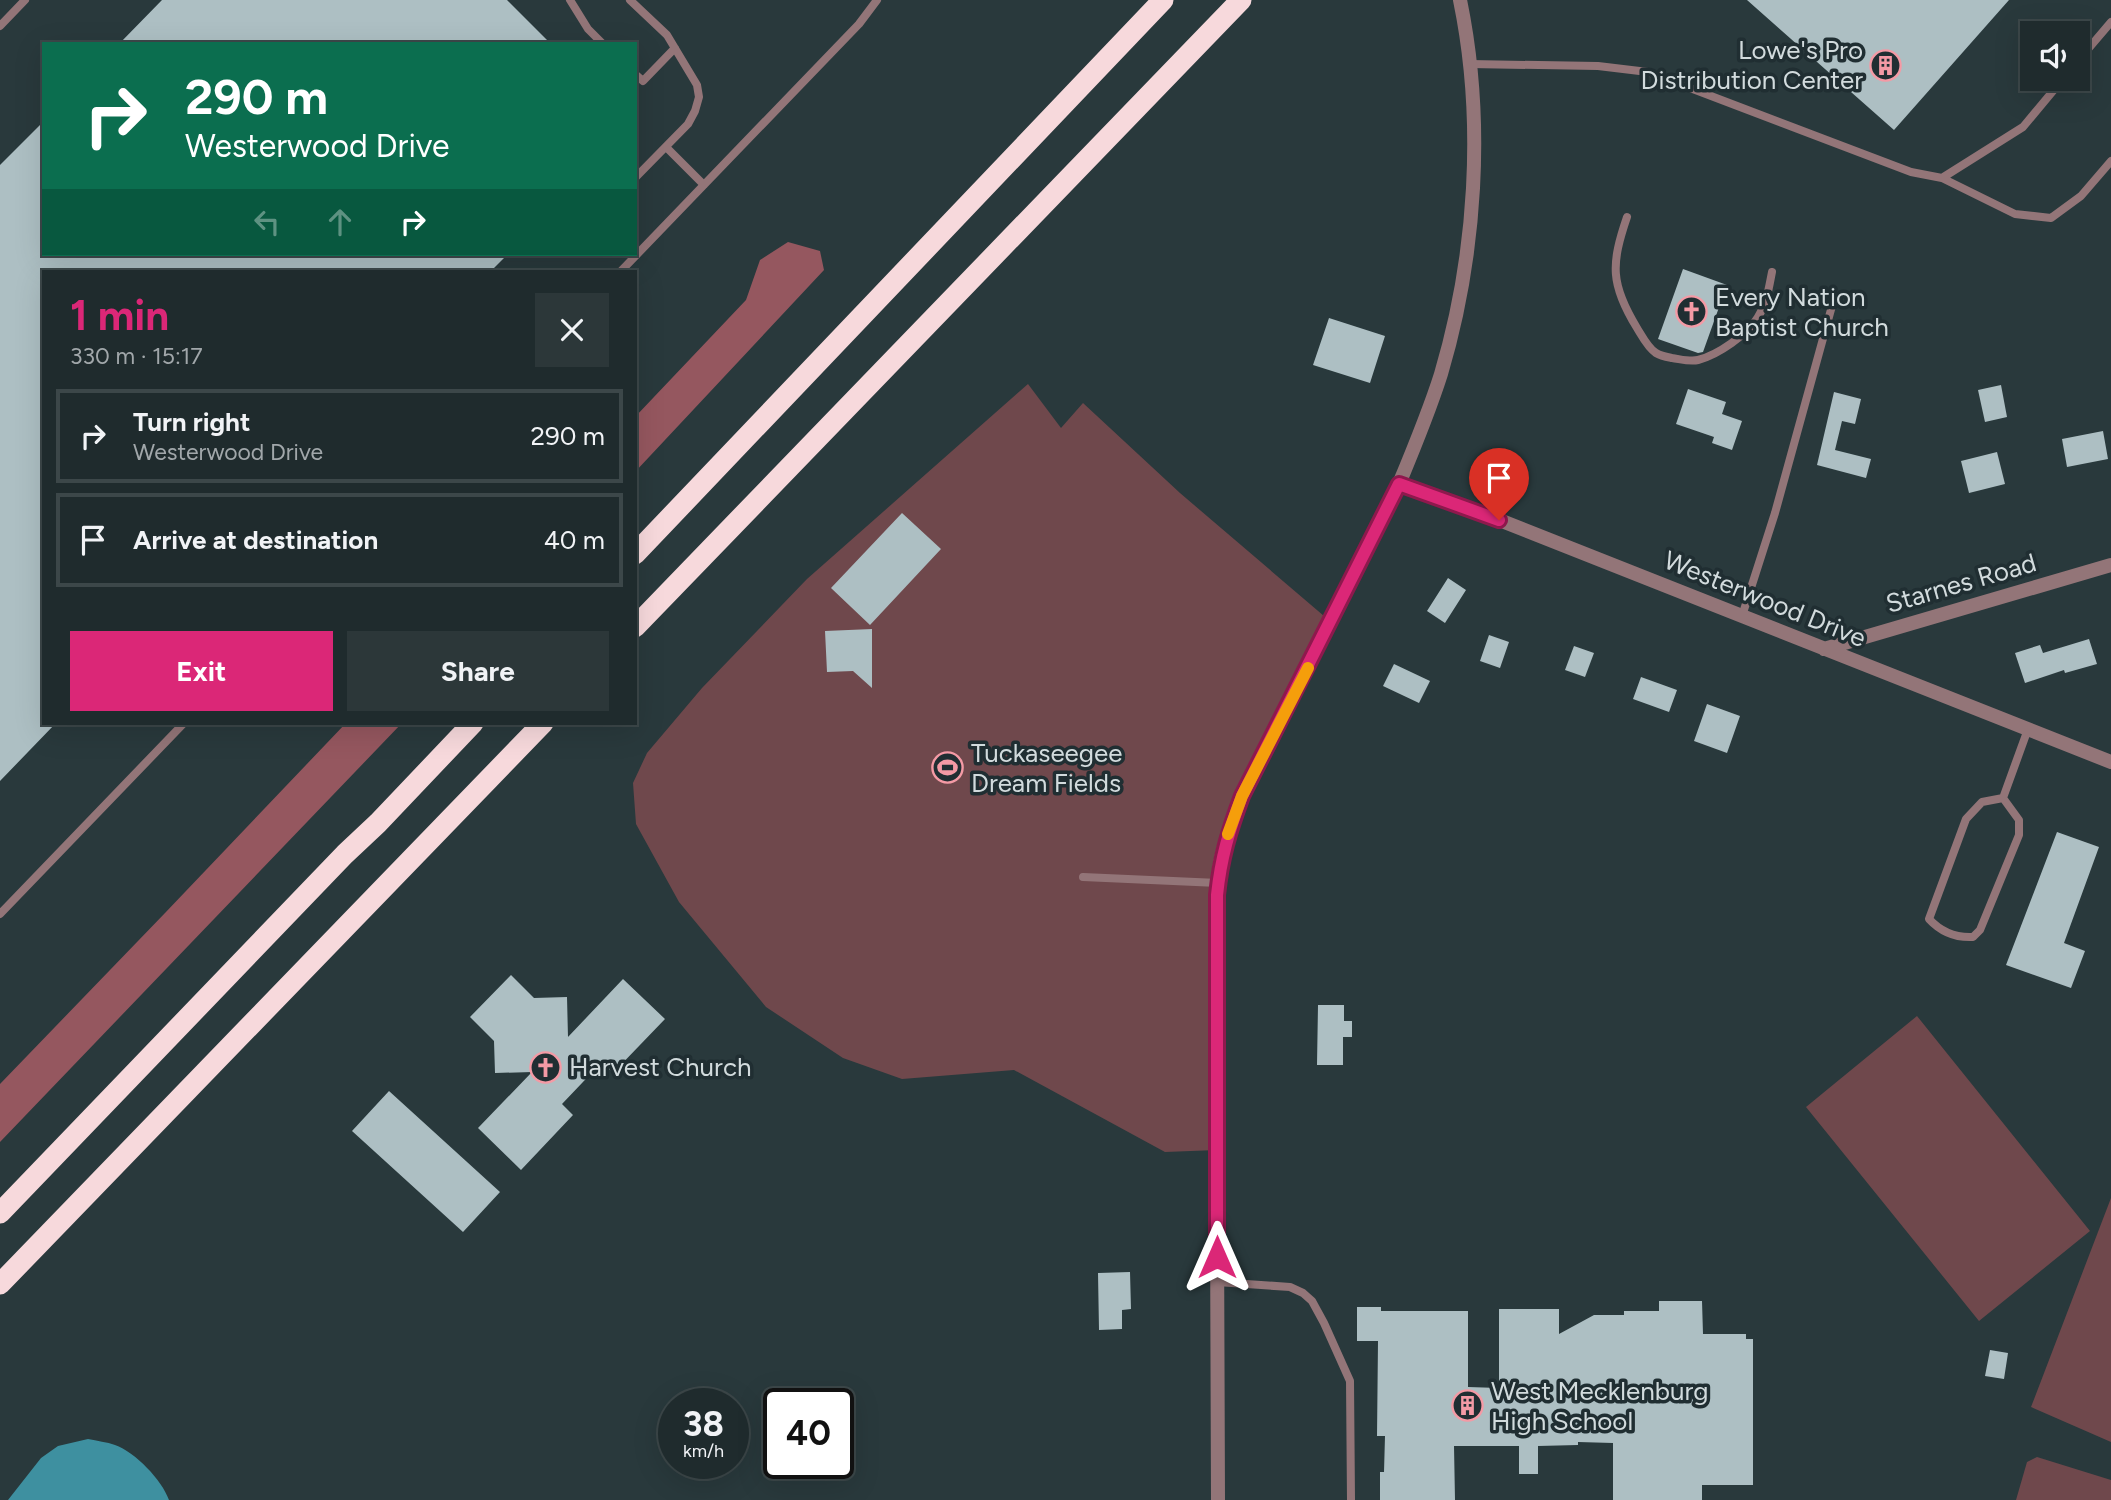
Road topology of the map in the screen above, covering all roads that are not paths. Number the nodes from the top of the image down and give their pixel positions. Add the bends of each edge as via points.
1 (25, 0) edge
2 (570, 0) edge
3 (630, 0) edge
4 (877, 0) edge
5 (1163, 0) edge
6 (1241, 0) edge
7 (1460, 0) edge
8 (2111, 22) edge
9 (0, 26) edge
10 (601, 42) edge
11 (2090, 47) edge
12 (675, 48) junction
13 (1469, 64) junction
14 (637, 76) edge
15 (2053, 91) edge
16 (666, 147) junction
17 (2111, 161) edge
18 (637, 176) edge
19 (1941, 178) junction
20 (704, 185) junction
21 (1627, 217) dead end
22 (637, 242) edge
23 (643, 248) junction
24 (637, 254) edge
25 (635, 256) edge
26 (622, 270) edge
27 (1772, 272) dead end
28 (1835, 295) dead end
29 (1399, 484) junction
30 (637, 552) edge
31 (2111, 565) edge
32 (1741, 616) junction
33 (637, 625) edge
34 (1824, 649) junction
35 (182, 725) edge
36 (470, 725) edge
37 (541, 725) edge
38 (2028, 729) junction
39 (2111, 762) edge
40 (2003, 798) junction
41 (1083, 877) dead end
42 (1218, 883) junction
43 (0, 914) edge
44 (0, 1213) edge
45 (1217, 1282) junction
46 (0, 1284) edge
47 (1218, 1500) edge
48 (1352, 1500) edge

1 - 9 lane
2 - 10 lane
3 - 12 lane
4 - 20 lane
5 - 30 highway
6 - 33 highway
7 - 13 street
8 - 11 lane
12 - 14 lane via 643,81
12 - 16 lane via 699,97 688,124
13 - 19 lane via 1598,66 1648,72 1911,172
13 - 29 street via 1475,159 1462,285 1440,376
15 - 19 lane via 2023,127
16 - 18 lane
16 - 20 lane
17 - 19 lane via 2081,196 2051,218 2015,214
20 - 23 lane
21 - 27 lane via 1616,253 1616,285 1647,344 1662,356 1696,361 1719,352 1753,326 1766,302
22 - 23 lane
23 - 24 lane
25 - 26 lane
28 - 32 lane via 1775,513
29 - 32 street, Westerwood Drive
29 - 42 street via 1242,796
31 - 34 street, Starnes Road
32 - 34 street, Westerwood Drive
34 - 38 street, Westerwood Drive
35 - 43 lane
36 - 44 highway
37 - 46 highway
38 - 39 street, Westerwood Drive
38 - 40 lane
40 - 40 lane via 2019,820 2020,835 1980,930 1973,937 1949,934 1928,919 1966,818 1982,802
41 - 42 lane
42 - 45 street
45 - 47 street
45 - 48 lane via 1290,1287 1312,1301 1350,1381

